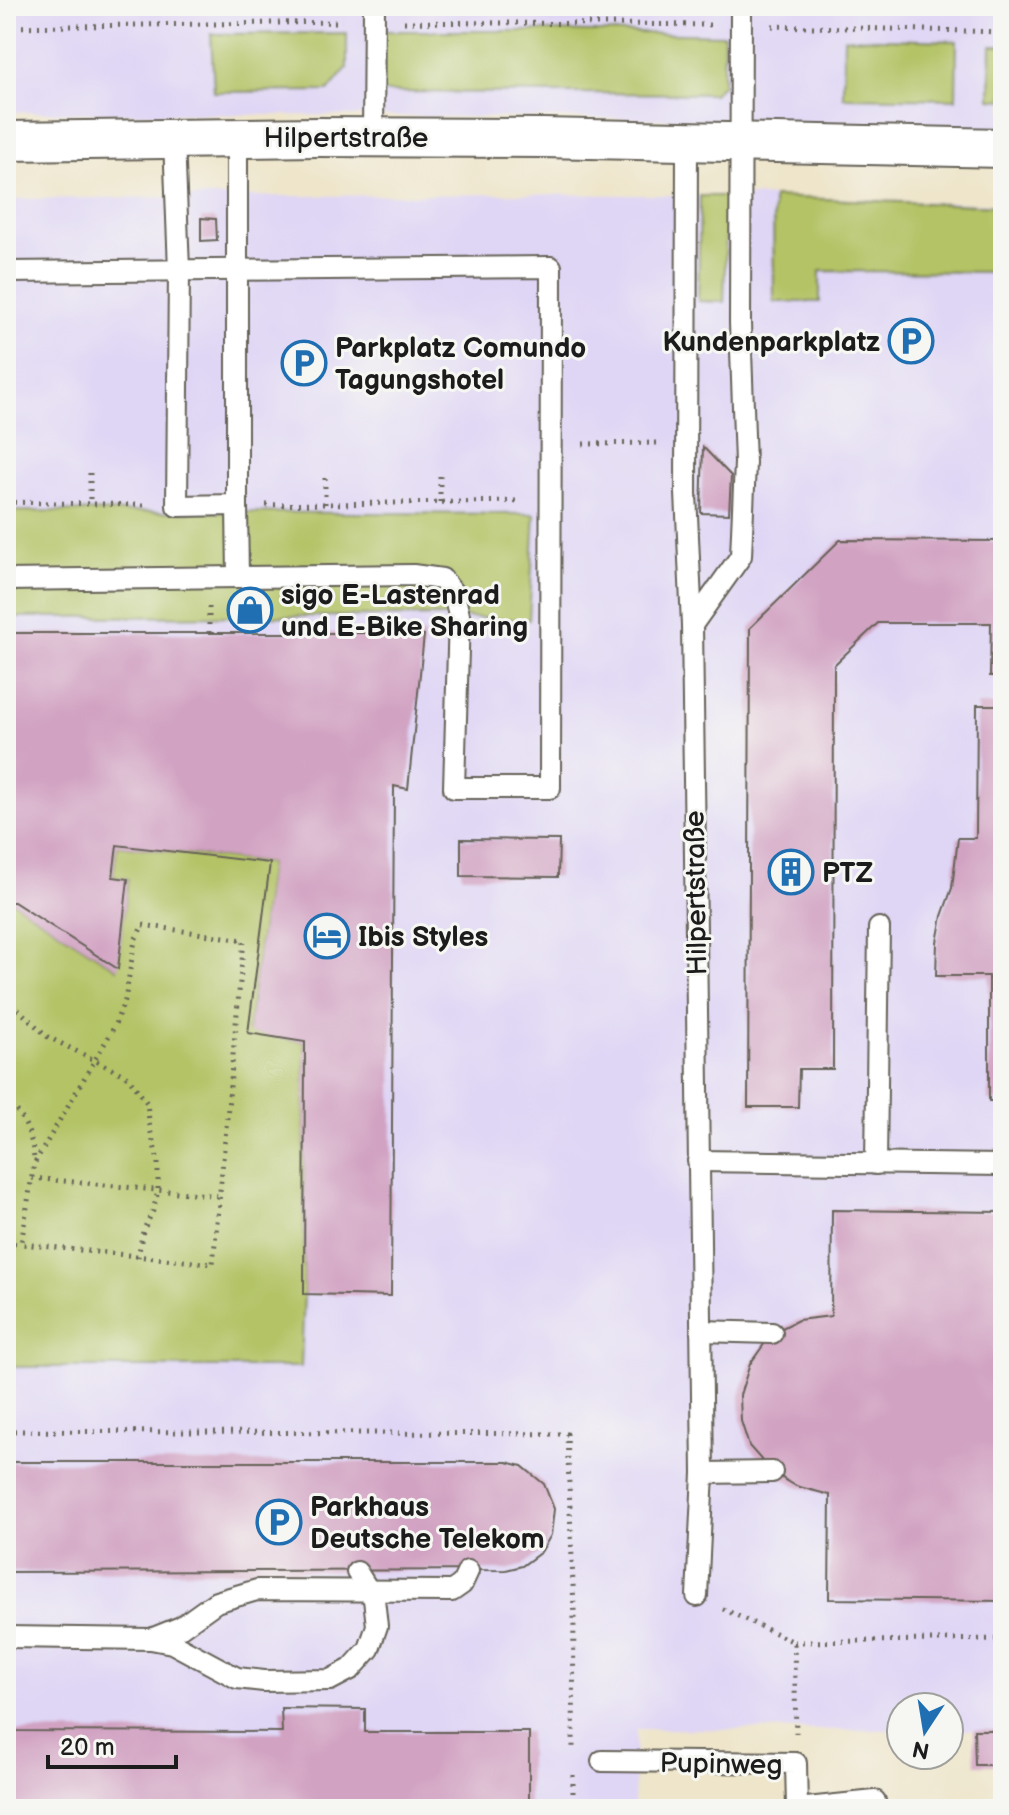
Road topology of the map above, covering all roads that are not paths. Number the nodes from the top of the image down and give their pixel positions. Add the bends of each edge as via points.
1 (374, 14) edge
2 (741, 16) edge
3 (237, 137) junction
4 (373, 137) junction
5 (174, 139) junction
6 (687, 140) junction
7 (6, 141) edge
8 (741, 141) junction
9 (1003, 148) edge
10 (238, 269) junction
11 (179, 270) junction
12 (6, 272) edge
13 (237, 505) junction
14 (238, 577) junction
15 (6, 580) edge
16 (692, 625) junction
17 (879, 928) dead end
18 (698, 1161) junction
19 (876, 1164) junction
20 (1003, 1165) edge
21 (701, 1331) junction
22 (772, 1333) dead end
23 (772, 1472) dead end
24 (703, 1473) junction
25 (468, 1571) dead end
26 (357, 1572) dead end
27 (369, 1591) junction
28 (697, 1596) road end
29 (6, 1637) edge
30 (151, 1639) junction
31 (602, 1761) dead end
32 (875, 1801) dead end
33 (797, 1809) edge

1 - 4 lane
2 - 8 lane
3 - 4 street, Hilpertstraße
3 - 5 street, Hilpertstraße
3 - 10 lane
4 - 6 street, Hilpertstraße
5 - 7 street, Hilpertstraße
5 - 11 lane
6 - 8 street, Hilpertstraße
6 - 16 lane, Hilpertstraße via 686,443
8 - 9 street, Hilpertstraße
8 - 16 lane via 741,556
10 - 11 lane
10 - 13 lane
10 - 14 lane via 551,267 550,788 454,788 459,615 454,594 442,579
11 - 12 lane
11 - 13 lane via 177,506
13 - 14 lane
14 - 15 lane
16 - 18 lane, Hilpertstraße
17 - 19 lane
18 - 19 lane
18 - 21 lane, Hilpertstraße
19 - 20 lane
21 - 22 lane
21 - 24 lane, Hilpertstraße
23 - 24 lane
24 - 28 lane, Hilpertstraße
25 - 27 lane via 452,1591
26 - 27 lane
27 - 30 lane via 257,1590 216,1602 181,1627
27 - 30 lane via 377,1626 369,1649 351,1669 330,1680 237,1678 172,1643
29 - 30 lane
31 - 33 lane, Pupinweg via 796,1763
32 - 33 lane, Pupinweg

